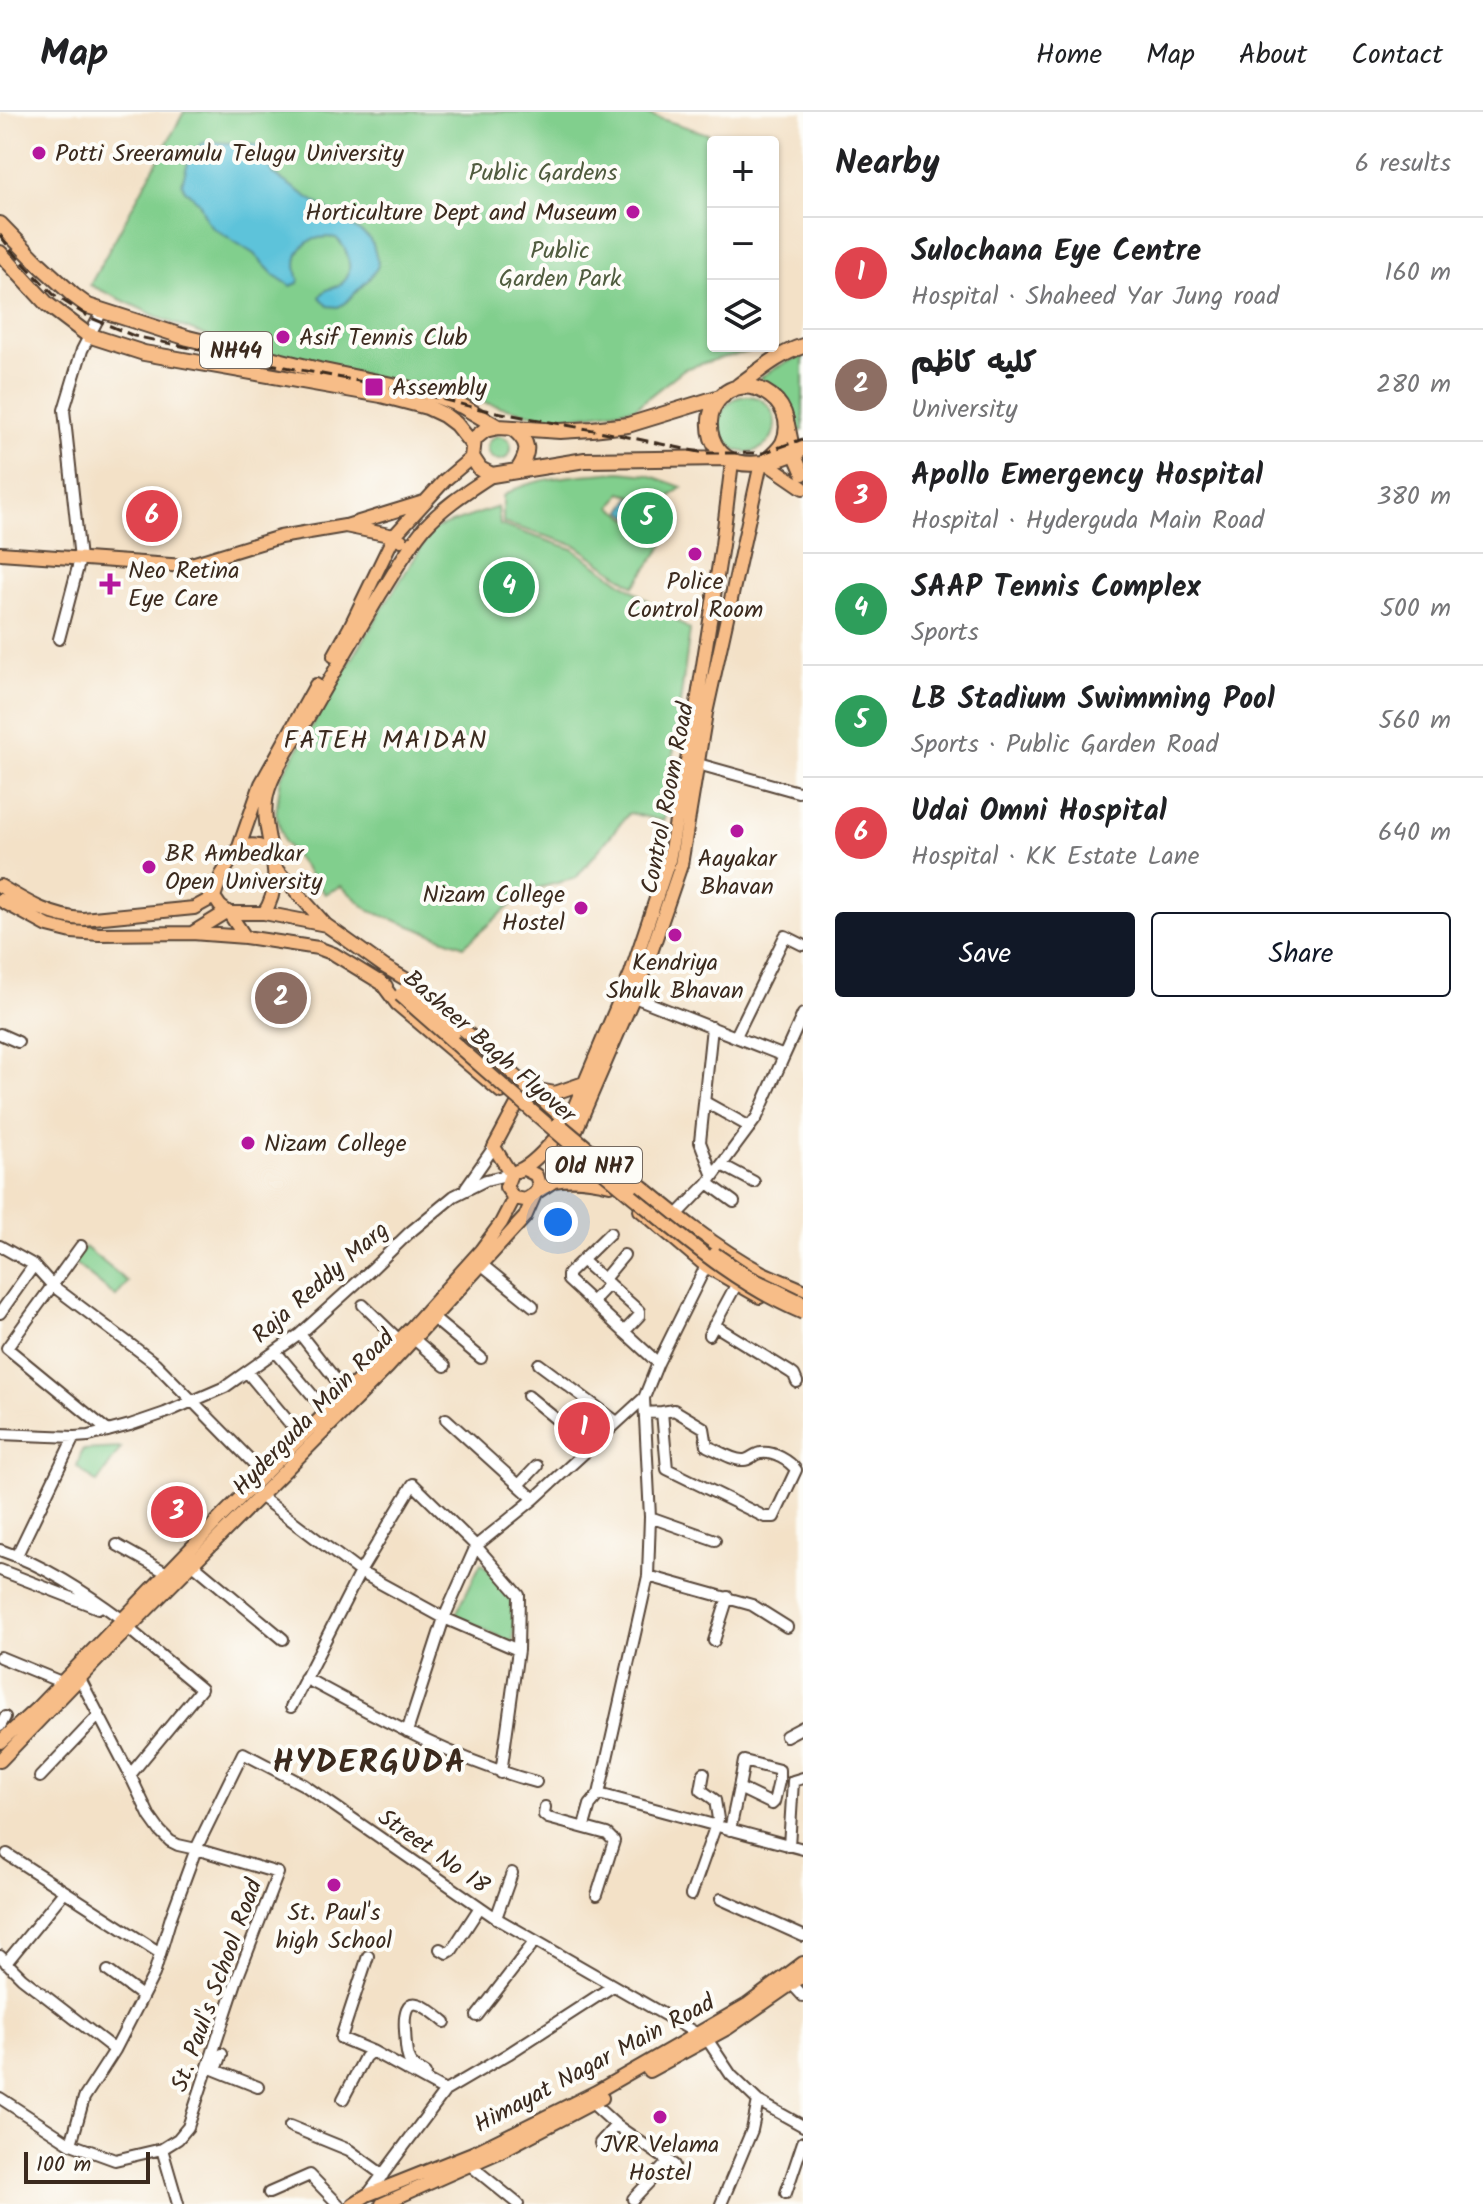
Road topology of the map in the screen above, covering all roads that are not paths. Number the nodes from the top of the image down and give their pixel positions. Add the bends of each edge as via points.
1 (0, 224) edge
2 (0, 253) edge
3 (102, 311) junction
4 (88, 335) junction
5 (803, 346) edge
6 (728, 392) junction
7 (787, 419) junction
8 (505, 427) junction
9 (544, 430) junction
10 (472, 450) junction
11 (798, 451) edge
12 (729, 460) junction
13 (764, 462) junction
14 (547, 466) junction
15 (518, 470) junction
16 (803, 474) edge
17 (492, 475) junction
18 (803, 488) edge
19 (424, 502) junction
20 (345, 526) junction
21 (394, 536) junction
22 (411, 545) junction
23 (0, 553) edge
24 (80, 559) junction
25 (59, 639) dead end
26 (698, 764) junction
27 (803, 791) edge
28 (239, 847) junction
29 (677, 850) junction
30 (271, 853) junction
31 (276, 869) junction
32 (0, 886) edge
33 (214, 897) junction
34 (2, 905) edge
35 (228, 912) junction
36 (264, 913) junction
37 (326, 925) junction
38 (192, 933) junction
39 (245, 937) junction
40 (803, 945) edge
41 (385, 967) junction
42 (380, 981) junction
43 (403, 992) junction
44 (634, 997) junction
45 (803, 1014) edge
46 (712, 1027) junction
47 (0, 1034) edge
48 (736, 1036) junction
49 (18, 1042) dead end
50 (784, 1056) junction
51 (584, 1083) junction
52 (530, 1088) junction
53 (705, 1102) junction
54 (517, 1104) junction
55 (572, 1126) junction
56 (750, 1127) junction
57 (561, 1142) junction
58 (494, 1147) junction
59 (722, 1165) junction
60 (524, 1169) junction
61 (511, 1174) junction
62 (710, 1180) junction
63 (554, 1181) junction
64 (754, 1182) dead end
65 (610, 1185) junction
66 (465, 1189) junction
67 (536, 1194) junction
68 (514, 1198) junction
69 (734, 1202) dead end
70 (677, 1215) junction
71 (610, 1233) dead end
72 (0, 1246) edge
73 (81, 1246) dead end
74 (624, 1255) dead end
75 (582, 1260) junction
76 (481, 1264) junction
77 (34, 1265) junction
78 (706, 1266) junction
79 (607, 1282) junction
80 (736, 1285) junction
81 (53, 1286) junction
82 (803, 1290) edge
83 (592, 1302) junction
84 (803, 1303) edge
85 (363, 1305) dead end
86 (533, 1306) dead end
87 (0, 1313) edge
88 (803, 1315) edge
89 (433, 1318) junction
90 (624, 1332) junction
91 (300, 1334) junction
92 (414, 1339) junction
93 (399, 1340) junction
94 (276, 1352) junction
95 (3, 1353) edge
96 (481, 1358) dead end
97 (658, 1363) junction
98 (539, 1364) dead end
99 (445, 1366) dead end
100 (247, 1372) junction
101 (797, 1382) dead end
102 (528, 1396) dead end
103 (644, 1398) junction
104 (190, 1400) junction
105 (324, 1409) junction
106 (662, 1412) junction
107 (645, 1413) junction
108 (446, 1419) dead end
109 (617, 1422) junction
110 (108, 1431) junction
111 (0, 1434) edge
112 (74, 1437) junction
113 (302, 1438) junction
114 (590, 1447) junction
115 (537, 1466) dead end
116 (265, 1475) junction
117 (519, 1485) junction
118 (261, 1497) junction
119 (534, 1499) junction
120 (650, 1517) junction
121 (715, 1540) dead end
122 (117, 1545) dead end
123 (476, 1546) junction
124 (0, 1550) edge
125 (17, 1555) junction
126 (193, 1564) junction
127 (0, 1570) edge
128 (360, 1572) junction
129 (167, 1573) junction
130 (648, 1576) junction
131 (728, 1597) junction
132 (444, 1618) junction
133 (122, 1621) junction
134 (787, 1627) dead end
135 (283, 1639) dead end
136 (714, 1641) dead end
137 (518, 1650) junction
138 (0, 1657) edge
139 (77, 1673) junction
140 (305, 1678) junction
141 (61, 1682) junction
142 (291, 1707) dead end
143 (98, 1716) junction
144 (803, 1727) edge
145 (407, 1732) junction
146 (786, 1736) dead end
147 (1, 1741) edge
148 (0, 1761) edge
149 (501, 1773) junction
150 (704, 1773) dead end
151 (130, 1775) junction
152 (40, 1777) dead end
153 (803, 1778) edge
154 (536, 1782) dead end
155 (739, 1788) junction
156 (599, 1794) junction
157 (545, 1807) dead end
158 (584, 1826) junction
159 (715, 1826) junction
160 (730, 1830) junction
161 (789, 1846) junction
162 (196, 1849) junction
163 (803, 1849) edge
164 (7, 1854) dead end
165 (512, 1873) dead end
166 (64, 1892) junction
167 (597, 1895) dead end
168 (691, 1895) dead end
169 (721, 1899) dead end
170 (480, 1907) junction
171 (496, 1918) junction
172 (803, 1936) edge
173 (535, 1941) junction
174 (440, 1949) dead end
175 (160, 1953) junction
176 (368, 1956) dead end
177 (3, 1960) edge
178 (803, 1963) edge
179 (108, 1971) dead end
180 (798, 1980) edge
181 (613, 1986) junction
182 (142, 1996) junction
183 (803, 1996) edge
184 (477, 2016) dead end
185 (445, 2022) dead end
186 (702, 2036) junction
187 (115, 2050) junction
188 (372, 2051) junction
189 (222, 2054) dead end
190 (212, 2068) junction
191 (448, 2086) junction
192 (258, 2087) dead end
193 (0, 2098) edge
194 (343, 2099) dead end
195 (758, 2101) junction
196 (592, 2103) junction
197 (616, 2125) junction
198 (290, 2126) dead end
199 (803, 2126) edge
200 (803, 2142) edge
201 (600, 2143) dead end
202 (71, 2144) junction
203 (162, 2149) junction
204 (470, 2165) junction
205 (799, 2169) edge
206 (383, 2175) junction
207 (269, 2193) dead end
208 (786, 2193) dead end
209 (367, 2195) junction
210 (633, 2199) dead end
211 (178, 2204) edge
212 (338, 2204) edge
213 (353, 2204) edge
214 (382, 2204) edge
215 (518, 2204) edge
216 (721, 2204) edge

1 - 3 highway, NH44 via 73,295
2 - 4 highway, NH44 via 47,304
3 - 4 street
3 - 8 highway, NH44 via 188,338 426,392
4 - 10 highway, NH44 via 144,353 427,407 456,424
4 - 24 street via 64,410
5 - 6 highway, NH44
6 - 7 highway, NH44 via 762,388 783,406
6 - 9 highway, NH44 via 628,425
6 - 12 highway via 713,409 710,422 716,448
7 - 11 main road
7 - 13 highway via 783,444
8 - 9 highway, NH44
8 - 10 highway via 485,430 474,439
8 - 15 highway via 522,436 527,447
9 - 14 highway via 531,449
10 - 17 highway, NH44 via 480,469
10 - 19 main road
11 - 13 highway
11 - 16 main road
12 - 13 highway via 745,465
12 - 14 highway via 585,460
12 - 29 main road, Control Room Road via 718,574
13 - 18 main road
13 - 26 main road, Control Room Road
14 - 15 highway
15 - 17 highway
17 - 22 main road via 439,512
19 - 20 main road
19 - 21 main road
20 - 21 main road
20 - 24 main road via 280,537 185,566
21 - 22 main road
21 - 28 main road via 349,629 261,784
22 - 30 main road via 267,794
23 - 24 main road
24 - 25 street
26 - 27 street
26 - 29 main road, Control Room Road
28 - 30 main road via 258,846
28 - 33 main road
29 - 44 main road, Control Room Road via 671,896
29 - 51 main road, Control Room Road
30 - 31 main road
31 - 36 main road
31 - 37 main road
32 - 33 main road via 47,913 83,919 194,908
33 - 35 main road
34 - 38 main road, Old NH7 via 64,931
35 - 36 main road, Old NH7
35 - 38 main road
35 - 39 main road
36 - 37 main road, Old NH7
37 - 41 main road, Old NH7
38 - 39 main road, Old NH7
39 - 42 main road, Old NH7 via 318,948
40 - 48 street via 785,936
41 - 43 main road, Basheer Bagh Flyover / Old NH7
41 - 52 main road via 409,981
42 - 43 main road, Basheer Bagh Flyover / Old NH7
42 - 54 main road via 397,1004
43 - 84 main road, Basheer Bagh Flyover / Old NH7, bridge via 702,1244 749,1277
43 - 88 main road, Basheer Bagh Flyover / Old NH7, bridge via 594,1165 712,1261
44 - 46 street
44 - 55 main road, Control Room Road
45 - 50 street
46 - 48 street
46 - 53 street
47 - 49 street
48 - 50 street
50 - 56 street
51 - 52 main road via 555,1093
51 - 55 main road, Control Room Road
52 - 54 main road
52 - 55 main road
53 - 56 street
53 - 62 street via 700,1142
54 - 57 main road
54 - 58 main road
55 - 57 main road
55 - 70 main road
56 - 59 street
57 - 60 main road, Raja Reddy Marg
57 - 63 main road
57 - 65 main road
58 - 61 main road
58 - 66 street
59 - 62 street
59 - 64 street
60 - 61 main road, Raja Reddy Marg
60 - 67 main road via 538,1180
61 - 66 street, Raja Reddy Marg
61 - 68 main road via 506,1187
62 - 69 street
62 - 70 street
63 - 65 main road via 588,1179
63 - 67 main road, Hyderguda Main Road
65 - 78 main road
66 - 91 street, Raja Reddy Marg
67 - 68 main road
67 - 76 main road, Hyderguda Main Road via 525,1217
68 - 93 main road, Hyderguda Main Road via 481,1250
70 - 82 main road via 763,1273
71 - 75 street
72 - 77 street
73 - 81 street
74 - 79 street
75 - 79 street
75 - 83 street via 567,1277
76 - 86 street
76 - 89 main road, Hyderguda Main Road
77 - 81 street
77 - 87 street
78 - 80 main road
78 - 97 street
79 - 83 street
79 - 90 street via 639,1311
80 - 88 main road
80 - 101 street via 711,1330 786,1369
81 - 95 street
81 - 104 street via 155,1363
83 - 90 street
85 - 93 street
89 - 92 main road, Hyderguda Main Road
89 - 96 street
90 - 97 street
91 - 94 street, Raja Reddy Marg
91 - 105 street via 340,1385
92 - 99 street
92 - 118 main road, Hyderguda Main Road
93 - 105 main road, Hyderguda Main Road
94 - 100 street, Raja Reddy Marg
94 - 105 street
95 - 110 street
97 - 103 street
98 - 109 street
100 - 104 street, Raja Reddy Marg
100 - 113 street
102 - 114 street
103 - 107 street
103 - 109 street
104 - 110 street, Raja Reddy Marg
104 - 116 street
105 - 113 main road, Hyderguda Main Road
106 - 106 street via 674,1410 704,1428 707,1446 740,1460 767,1453 792,1465 796,1470 774,1517 667,1469
106 - 107 street
107 - 120 street
108 - 117 street
109 - 114 street
110 - 112 street, Raja Reddy Marg
111 - 112 street, Raja Reddy Marg
112 - 125 street
113 - 116 main road, Hyderguda Main Road
114 - 119 street
115 - 117 street
116 - 129 main road, Hyderguda Main Road
117 - 119 street
118 - 126 main road, Hyderguda Main Road
118 - 128 street
119 - 123 street
120 - 121 street
120 - 130 street
122 - 129 street
123 - 128 street via 413,1484
123 - 132 street
123 - 137 street via 519,1595
124 - 125 street
125 - 133 street
126 - 133 main road, Hyderguda Main Road
126 - 135 street
127 - 133 street
128 - 132 street
128 - 140 street
129 - 133 main road, Hyderguda Main Road
130 - 131 street
130 - 156 street
131 - 134 street
131 - 136 street
132 - 137 street
132 - 145 street
133 - 139 main road, Hyderguda Main Road
133 - 151 street via 201,1689
137 - 149 street
138 - 141 street
139 - 141 main road, Hyderguda Main Road
139 - 143 street, St. Paul's School Road
139 - 148 main road, Hyderguda Main Road
140 - 142 street
140 - 145 street
141 - 147 main road, Hyderguda Main Road
143 - 151 street, St. Paul's School Road via 119,1765
143 - 152 street
144 - 146 street
145 - 149 street
149 - 154 street
150 - 159 street via 701,1790 715,1800
151 - 162 street, St. Paul's School Road via 160,1831 178,1845
153 - 161 street via 793,1781
155 - 155 street via 744,1761 779,1770 772,1804
155 - 160 street
156 - 158 street
156 - 159 street
157 - 158 street via 548,1818
158 - 167 street via 614,1841
159 - 160 street
159 - 168 street
160 - 161 street
161 - 163 street
162 - 170 street, Street No 18 via 243,1753 304,1785
162 - 175 street
162 - 190 street, St. Paul's School Road via 278,1873 237,1979
164 - 166 street
165 - 171 street
166 - 175 street
166 - 177 street
169 - 172 street
170 - 171 street, Street No 18
170 - 174 street via 452,1950
171 - 173 street, Street No 18
173 - 181 street, Street No 18
173 - 184 street
175 - 182 street
176 - 188 street via 341,2038
177 - 187 street
178 - 186 main road, Himayat Nagar Main Road
179 - 182 street
180 - 183 street
180 - 186 main road via 728,2028
181 - 186 street, Street No 18
181 - 191 street
182 - 187 street
185 - 191 street via 424,2005 406,2007 408,2059
186 - 195 street
186 - 196 main road
186 - 209 main road, Himayat Nagar Main Road via 475,2152
187 - 202 street via 84,2098
188 - 191 street
188 - 194 street
189 - 190 street
190 - 192 street
190 - 203 street, St. Paul's School Road via 188,2127
191 - 206 street
193 - 202 street
195 - 199 street
195 - 216 street via 752,2130
196 - 197 street
196 - 204 main road
197 - 201 street
197 - 210 street via 672,2163
198 - 206 street via 349,2150
200 - 205 street
202 - 203 street via 115,2160
203 - 211 street
204 - 214 main road
204 - 215 street
205 - 208 street
206 - 209 street
207 - 212 street via 310,2175
209 - 213 main road, Himayat Nagar Main Road

